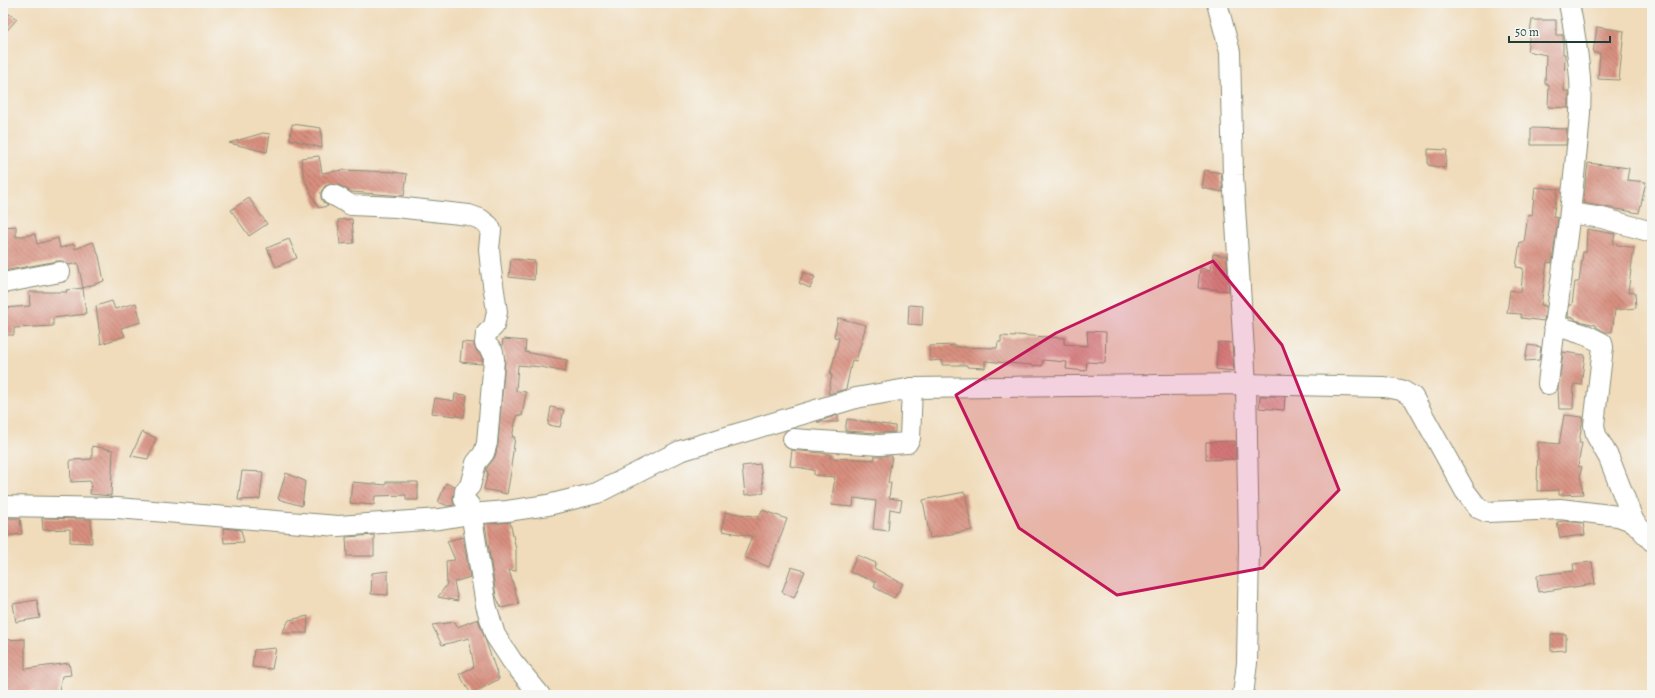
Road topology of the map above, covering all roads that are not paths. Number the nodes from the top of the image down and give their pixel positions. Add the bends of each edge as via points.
1 (1217, 3) edge
2 (1569, 3) edge
3 (332, 195) dead end
4 (1570, 213) junction
5 (1652, 232) edge
6 (60, 272) dead end
7 (3, 283) edge
8 (1554, 325) junction
9 (1246, 384) junction
10 (1548, 384) dead end
11 (912, 388) junction
12 (793, 439) dead end
13 (3, 506) edge
14 (470, 514) junction
15 (1634, 522) junction
16 (1652, 541) edge
17 (540, 695) edge
18 (1243, 695) edge

1 - 9 street via 1230,52 1233,174
2 - 4 street via 1580,79 1579,123
3 - 14 street via 352,205 469,214 480,219 491,230 490,270 497,312 494,326 486,334 484,343 492,352 494,359 492,389 485,451 476,463 470,486 464,495 470,506
4 - 5 street via 1602,218
4 - 8 street
6 - 7 street
8 - 10 street
8 - 15 street via 1602,343 1595,432 1609,458
9 - 11 street
9 - 15 street via 1384,387 1401,390 1413,397 1465,491 1478,508 1487,512 1560,509 1618,516
9 - 18 street via 1249,546 1247,663
11 - 12 street via 910,438 907,443 879,445
11 - 14 street via 856,398 680,451 597,493 548,506
13 - 14 street via 117,508 338,526 440,519
14 - 17 street via 486,605 494,635
15 - 16 street

